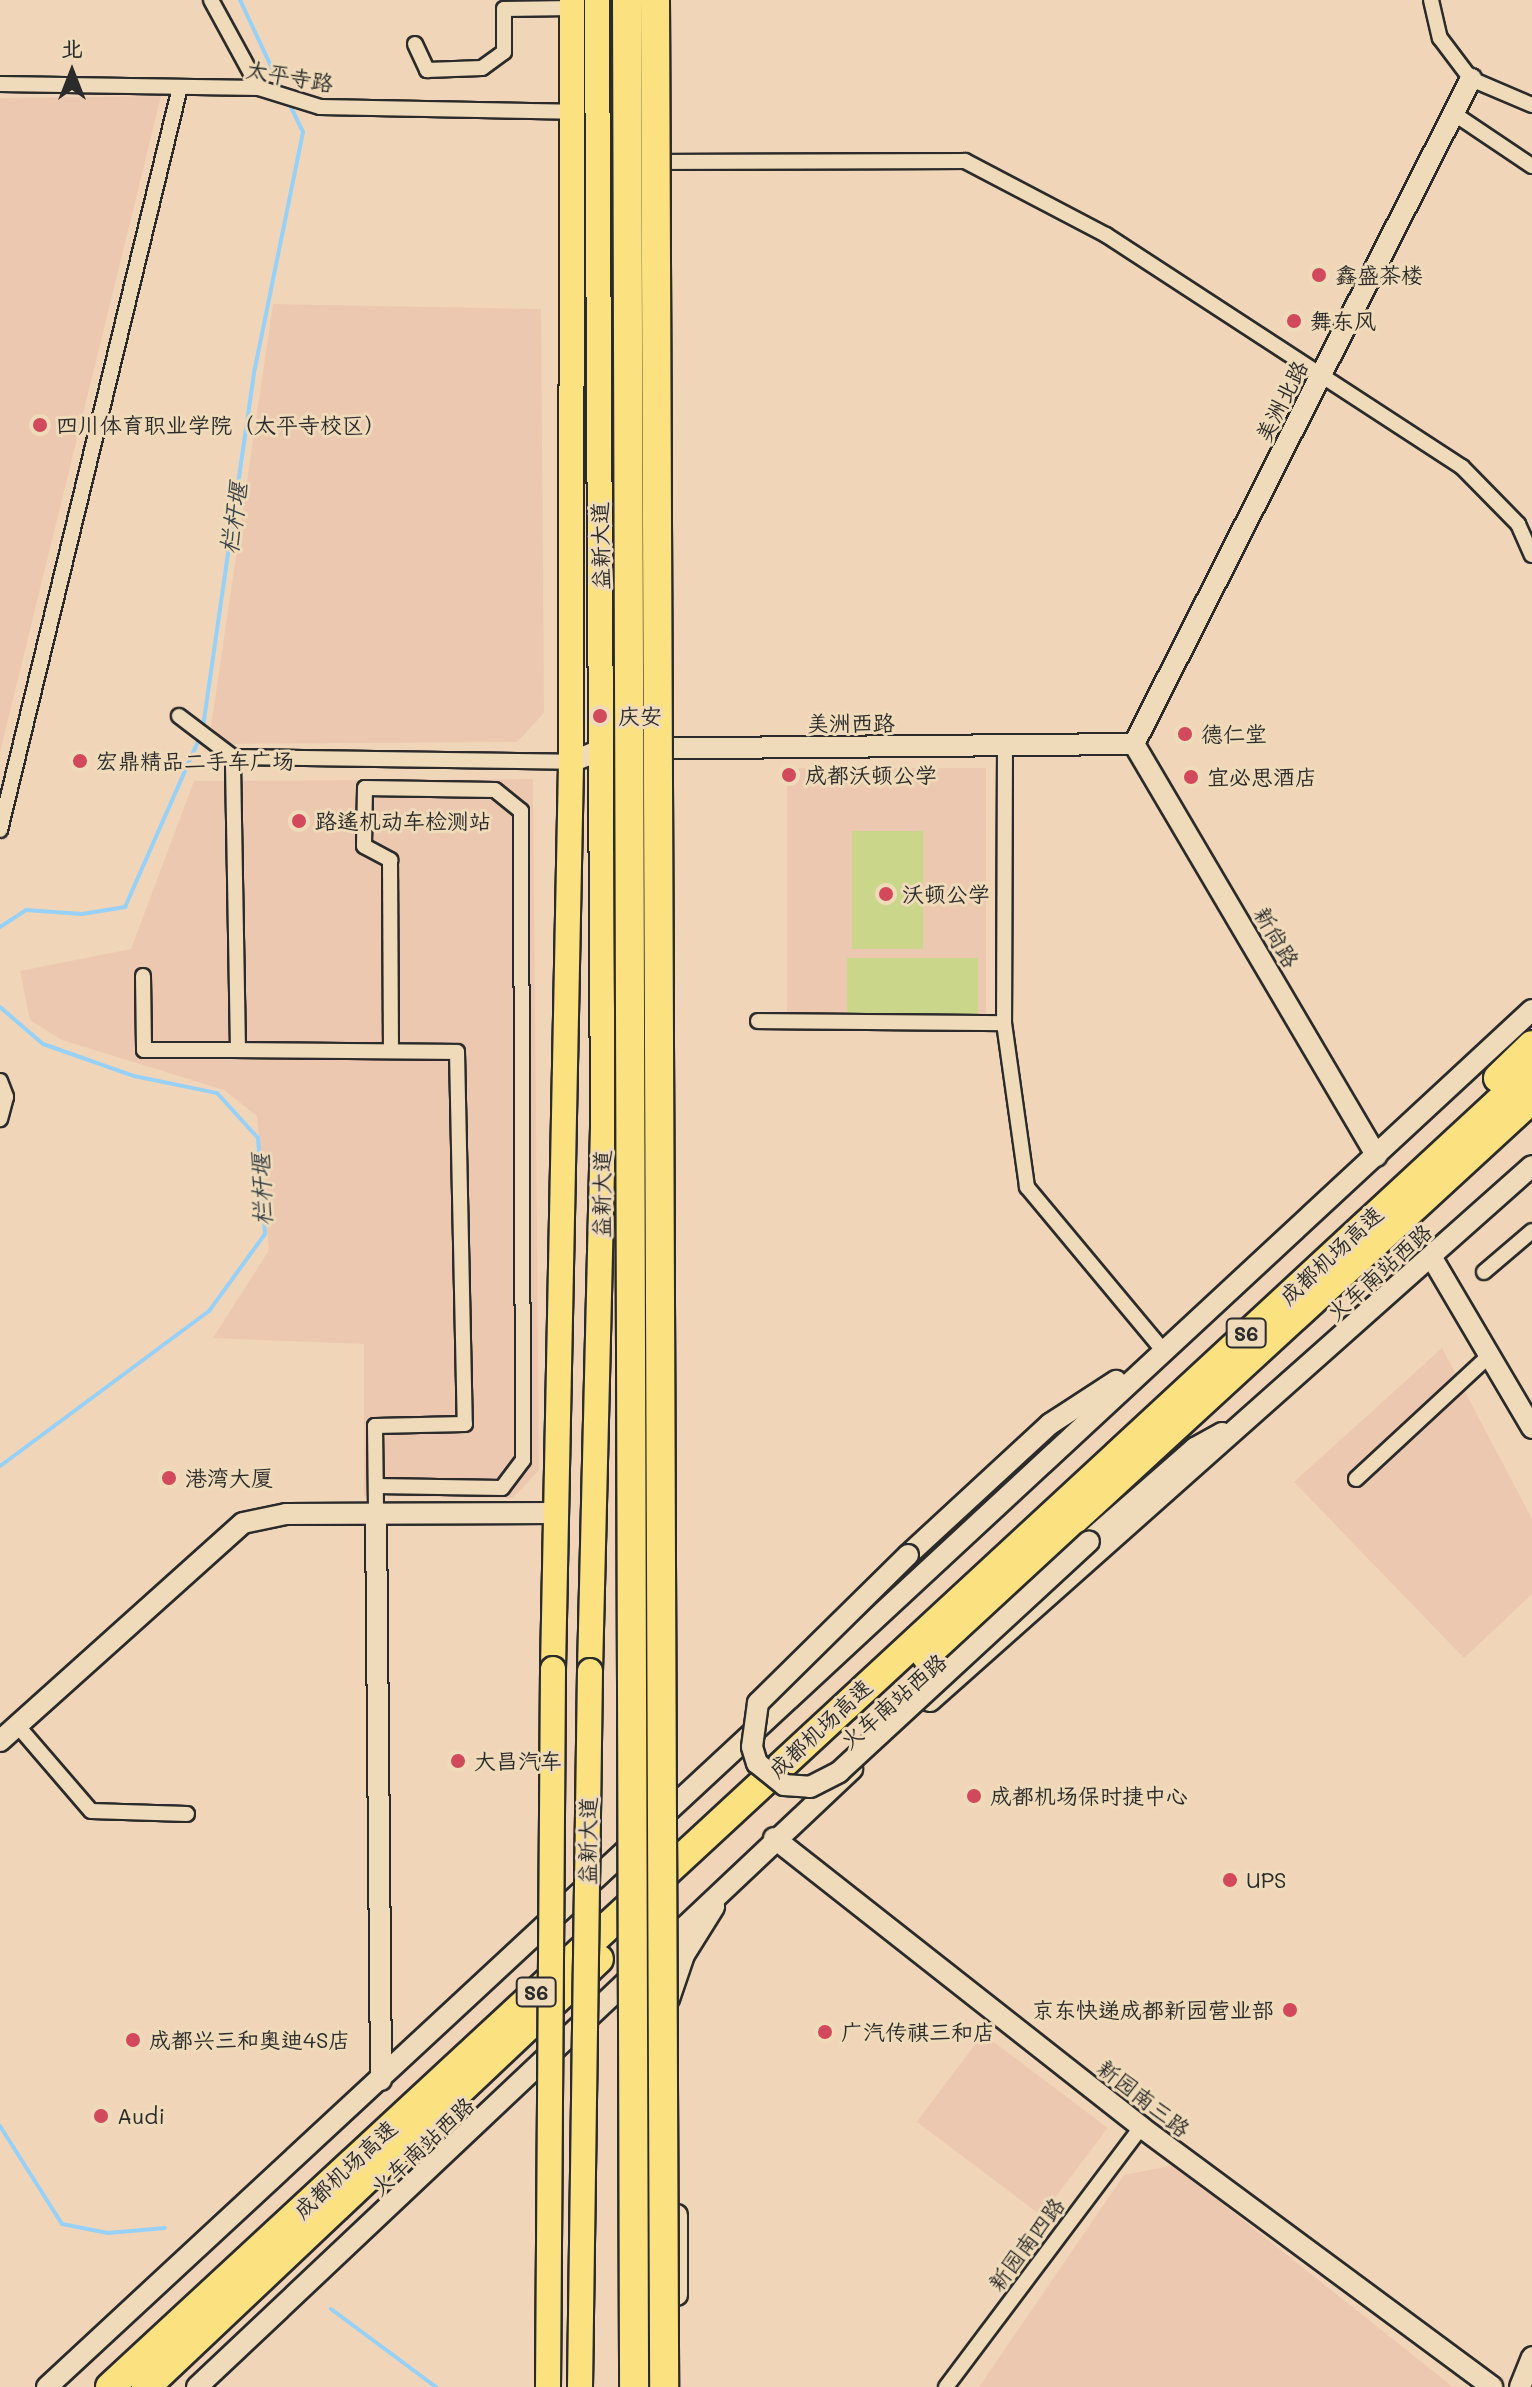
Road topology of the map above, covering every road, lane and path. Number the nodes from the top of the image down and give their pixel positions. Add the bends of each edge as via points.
1 (211, 0) edge
2 (597, 0) edge
3 (627, 0) edge
4 (655, 0) edge
5 (1431, 0) edge
6 (572, 4) edge
7 (504, 5) edge
8 (415, 44) dead end
9 (1471, 79) junction
10 (0, 84) edge
11 (180, 87) junction
12 (259, 88) junction
13 (1532, 105) edge
14 (573, 112) junction
15 (1453, 113) junction
16 (597, 163) junction
17 (1532, 166) edge
18 (1320, 377) junction
19 (1532, 555) edge
20 (179, 716) dead end
21 (1134, 744) junction
22 (1005, 747) junction
23 (603, 749) junction
24 (233, 757) junction
25 (571, 762) junction
26 (0, 830) edge
27 (143, 976) dead end
28 (1532, 1010) edge
29 (758, 1021) dead end
30 (1004, 1023) junction
31 (1532, 1045) edge
32 (238, 1050) junction
33 (391, 1051) junction
34 (1532, 1071) edge
35 (0, 1081) edge
36 (1532, 1099) edge
37 (1532, 1106) edge
38 (0, 1119) edge
39 (1492, 1136) junction
40 (1377, 1156) junction
41 (1532, 1166) edge
42 (1359, 1228) junction
43 (1532, 1231) edge
44 (1432, 1258) junction
45 (1484, 1272) dead end
46 (1163, 1350) junction
47 (1490, 1355) junction
48 (1257, 1413) junction
49 (1532, 1428) edge
50 (1356, 1479) dead end
51 (376, 1486) junction
52 (557, 1513) junction
53 (376, 1514) junction
54 (969, 1604) junction
55 (17, 1725) junction
56 (0, 1741) edge
57 (187, 1814) dead end
58 (774, 1838) junction
59 (731, 1880) junction
60 (381, 2080) junction
61 (1141, 2127) junction
62 (1532, 2357) edge
63 (47, 2387) edge
64 (110, 2387) edge
65 (146, 2387) edge
66 (197, 2387) edge
67 (548, 2387) edge
68 (580, 2387) edge
69 (634, 2387) edge
70 (666, 2387) edge
71 (675, 2387) edge
72 (946, 2387) edge
73 (1492, 2387) edge
74 (1520, 2387) edge

1 - 12 street
2 - 16 main road, 益新大道
3 - 69 highway, bridge
4 - 70 highway, bridge
5 - 9 street via 1440,38
6 - 7 street
6 - 14 main road, 益新大道
7 - 8 street via 504,52 482,68 427,70
9 - 13 street
9 - 15 main road, 美洲北路
10 - 11 street, 太平寺路
11 - 12 street, 太平寺路
11 - 26 street
12 - 14 street, 太平寺路 via 320,107
14 - 25 main road, 益新大道
15 - 17 street
15 - 18 main road, 美洲北路
16 - 18 street via 965,161 1106,235
16 - 23 main road, 益新大道
18 - 19 street via 1462,467 1518,524
18 - 21 main road, 美洲北路
20 - 24 street
21 - 22 main road, 美洲西路
21 - 40 main road, 新尚路
22 - 23 main road, 美洲西路
22 - 30 street
23 - 25 main road, 美洲西路
23 - 68 main road, 益新大道, bridge via 603,1127
24 - 25 street
24 - 32 street
25 - 52 main road, 益新大道
27 - 32 street via 144,1050
28 - 40 main road
29 - 30 street
30 - 46 street via 1027,1187
31 - 42 highway
32 - 33 street
33 - 51 street via 457,1052 465,1424 375,1426
33 - 51 street via 390,860 364,846 365,788 495,790 521,811 523,1460 502,1488
34 - 42 highway, 成都机场高速 / S6
35 - 38 street via 6,1097
36 - 39 highway, 成都机场高速 / S6
37 - 39 highway
39 - 54 highway, 成都机场高速 / S6
40 - 46 main road
41 - 44 main road, 火车南站西路 / S6
42 - 54 highway, 成都机场高速 / S6
43 - 45 street
44 - 47 main road
44 - 48 main road, 火车南站西路 / S6
46 - 48 main road, bridge via 1050,1424 758,1703 752,1747 757,1763 784,1785 810,1787 839,1772 1195,1448
46 - 60 main road
47 - 49 main road
47 - 50 street
48 - 58 main road, 火车南站西路 / S6
51 - 53 street
52 - 53 main road
52 - 67 main road, 益新大道, bridge
53 - 55 main road via 286,1514 243,1523
53 - 60 main road
54 - 64 highway, 成都机场高速 / S6
54 - 65 highway, 成都机场高速 / S6
55 - 56 main road
55 - 57 street via 91,1811
58 - 59 main road, 火车南站西路 / S6
58 - 61 main road, 新园南三路
59 - 66 main road, 火车南站西路 / S6 via 468,2137
59 - 71 main road via 684,1955 669,1996 678,2253
60 - 63 main road
61 - 72 street, 新园南四路
61 - 73 main road, 新园南三路
62 - 74 main road

